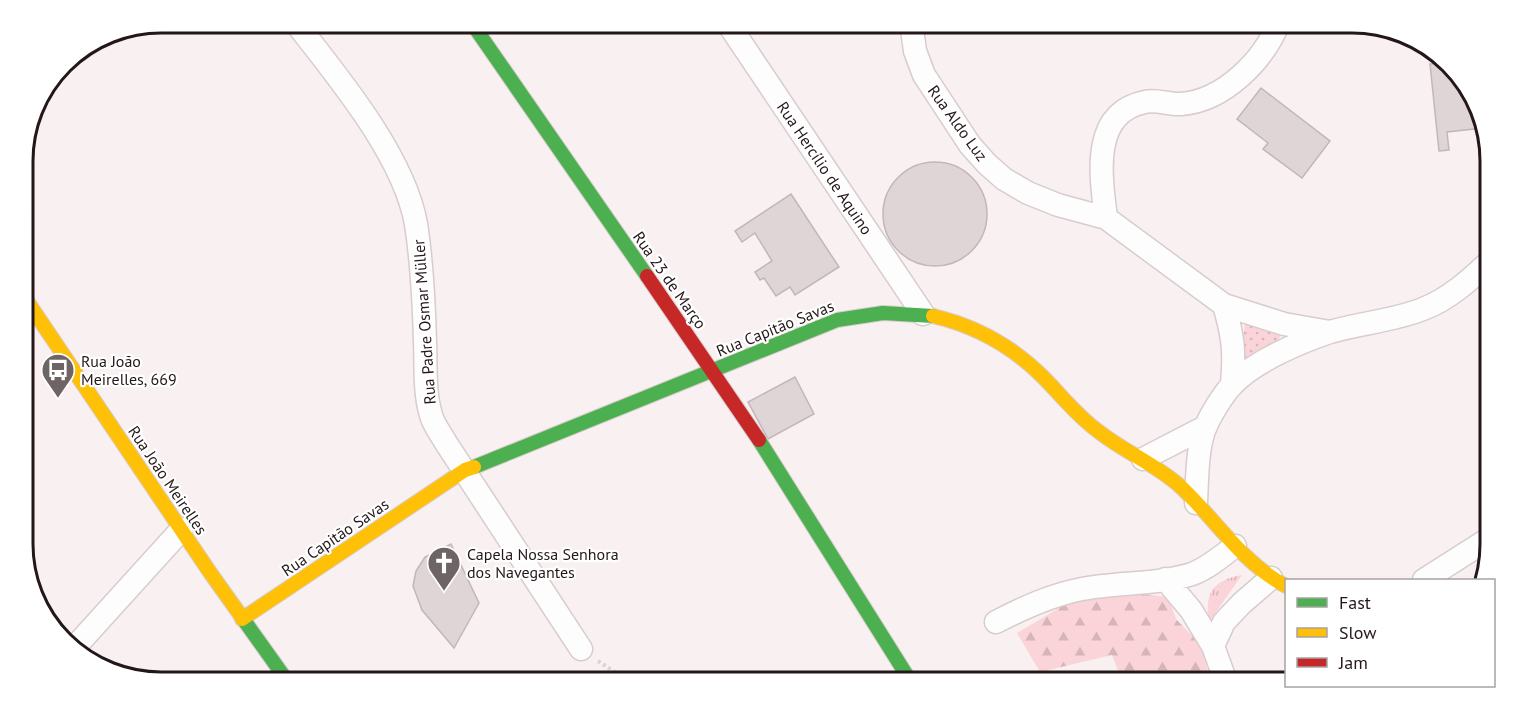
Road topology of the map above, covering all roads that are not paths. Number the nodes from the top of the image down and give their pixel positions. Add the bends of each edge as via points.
1 (303, 33) edge
2 (479, 33) edge
3 (734, 33) edge
4 (913, 33) edge
5 (1274, 33) edge
6 (1106, 218) junction
7 (1480, 270) edge
8 (1224, 305) junction
9 (33, 310) edge
10 (923, 314) junction
11 (1330, 332) junction
12 (713, 371) junction
13 (1233, 384) junction
14 (1205, 427) junction
15 (1143, 459) junction
16 (465, 470) junction
17 (1196, 503) junction
18 (182, 529) junction
19 (1480, 544) edge
20 (1235, 546) junction
21 (1165, 579) junction
22 (1426, 579) edge
23 (1279, 582) edge
24 (243, 619) junction
25 (996, 622) dead end
26 (79, 643) edge
27 (1213, 646) junction
28 (581, 648) road end
29 (281, 672) edge
30 (905, 672) edge
31 (1222, 672) edge

1 - 16 street, Rua Padre Osmar Müller via 352,97 408,193 421,261 431,416
2 - 12 street, Rua 23 de Março
3 - 10 street, Rua Hercílio de Aquino
4 - 6 street, Rua Aldo Luz via 924,75 987,164 1028,193
5 - 6 street via 1253,65 1207,97 1182,104 1146,101 1124,110 1102,142
6 - 8 street, Rua Aldo Luz
7 - 11 street via 1464,285 1424,309
8 - 11 street, Rua Aldo Luz via 1284,324
8 - 13 street via 1235,354
9 - 18 street, Rua João Meirelles
10 - 12 street, Rua Capitão Savas via 861,314 837,320
10 - 15 street, Rua Capitão Savas via 983,331 1015,352 1090,426
11 - 13 street via 1285,350
12 - 16 street, Rua Capitão Savas
12 - 30 street, Rua 23 de Março
13 - 14 street
14 - 15 street
14 - 17 street via 1197,467
15 - 17 street, Rua Capitão Savas
16 - 24 street, Rua Capitão Savas
16 - 28 street, Rua Padre Osmar Müller
17 - 20 street, Rua Capitão Savas
18 - 24 street, Rua João Meirelles
18 - 26 street
19 - 22 street
20 - 21 street via 1192,573
20 - 23 street, Rua Capitão Savas
21 - 25 street via 1053,596
21 - 27 street via 1191,609
23 - 27 street via 1242,603 1224,622
24 - 29 street, Rua João Meirelles
27 - 31 street

